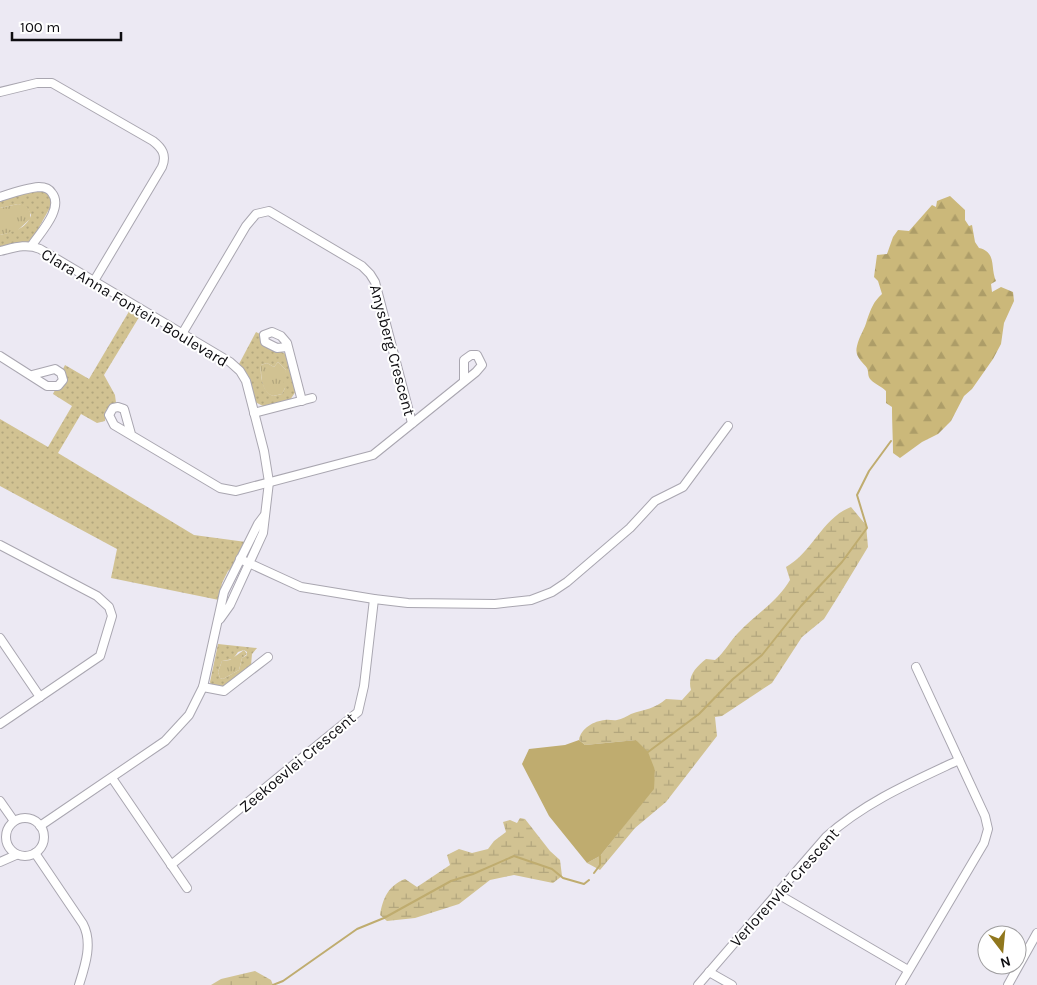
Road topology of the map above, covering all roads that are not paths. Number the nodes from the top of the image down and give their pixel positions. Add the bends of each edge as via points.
1 (0, 92) edge
2 (0, 197) edge
3 (32, 245) junction
4 (0, 251) edge
5 (94, 281) junction
6 (182, 334) junction
7 (288, 347) dead end
8 (0, 356) edge
9 (32, 375) dead end
10 (464, 381) dead end
11 (312, 398) dead end
12 (302, 401) junction
13 (254, 413) junction
14 (412, 423) junction
15 (728, 426) dead end
16 (131, 434) dead end
17 (269, 482) junction
18 (264, 516) junction
19 (0, 545) edge
20 (240, 559) junction
21 (250, 564) junction
22 (374, 599) junction
23 (220, 619) junction
24 (0, 638) edge
25 (268, 657) dead end
26 (916, 667) dead end
27 (203, 687) junction
28 (40, 697) junction
29 (0, 724) edge
30 (959, 760) junction
31 (112, 778) junction
32 (0, 800) edge
33 (14, 821) junction
34 (40, 826) junction
35 (3, 839) edge
36 (35, 853) junction
37 (16, 854) junction
38 (0, 862) edge
39 (171, 865) junction
40 (188, 888) dead end
41 (776, 893) junction
42 (1037, 933) edge
43 (908, 970) junction
44 (709, 972) junction
45 (79, 985) edge
46 (698, 985) edge
47 (732, 985) edge
48 (900, 985) edge
49 (1008, 985) edge

1 - 5 street via 37,83 57,85 153,141 162,150 165,158 162,167
2 - 3 street via 41,187 53,194 55,209
3 - 4 street, Clara Anna Fontein Boulevard
3 - 5 street, Clara Anna Fontein Boulevard
5 - 6 street, Clara Anna Fontein Boulevard
6 - 13 street, Clara Anna Fontein Boulevard via 237,368 246,381
6 - 14 street, Anysberg Crescent via 246,226 256,214 269,211 362,266 370,274 375,282
7 - 12 street
8 - 9 street
10 - 14 street
11 - 12 street
12 - 13 street
13 - 17 street, Clara Anna Fontein Boulevard
14 - 17 street, Anysberg Crescent via 369,457
15 - 22 street via 683,487 655,500 630,528 552,592 531,600 495,604
16 - 17 street, Anysberg Crescent via 220,488 236,491
17 - 18 street, Clara Anna Fontein Boulevard
18 - 20 street, Clara Anna Fontein Boulevard
18 - 21 street, Clara Anna Fontein Boulevard via 263,534
19 - 28 street via 97,596 111,610 111,624 100,656
20 - 21 street
20 - 23 street, Clara Anna Fontein Boulevard via 224,592
21 - 22 street via 301,587
21 - 23 street, Clara Anna Fontein Boulevard
22 - 39 street, Zeekoevlei Crescent via 358,712
23 - 27 street, Clara Anna Fontein Boulevard
24 - 28 street
25 - 27 street via 227,690 220,692
26 - 30 street
27 - 31 street, Clara Anna Fontein Boulevard via 179,728
28 - 29 street
30 - 41 street, Verlorenvlei Crescent via 855,812 826,836
30 - 43 street via 988,824 987,835
31 - 34 street, Clara Anna Fontein Boulevard
31 - 39 street
32 - 33 street
33 - 34 street via 28,818
33 - 35 street
34 - 36 street via 44,834 43,843
35 - 37 street
36 - 37 street via 26,856
36 - 45 street via 88,934 88,949
37 - 38 street
39 - 40 street
41 - 43 street
41 - 44 street, Verlorenvlei Crescent
42 - 49 street
43 - 48 street
44 - 46 street, Verlorenvlei Crescent
44 - 47 street

